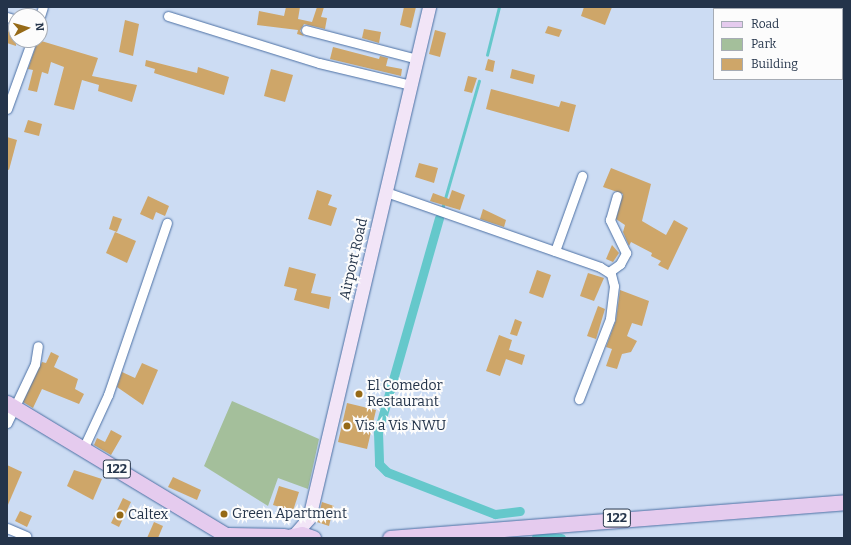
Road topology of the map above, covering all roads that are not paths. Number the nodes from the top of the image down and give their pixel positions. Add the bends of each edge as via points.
1 (429, 7) edge
2 (168, 16) dead end
3 (306, 30) dead end
4 (29, 48) edge
5 (417, 59) junction
6 (411, 85) junction
7 (7, 109) edge
8 (582, 176) dead end
9 (386, 192) junction
10 (616, 196) dead end
11 (167, 223) dead end
12 (555, 251) junction
13 (609, 272) junction
14 (38, 346) dead end
15 (579, 399) dead end
16 (10, 406) edge
17 (7, 423) edge
18 (83, 449) junction
19 (844, 502) edge
20 (310, 518) junction
21 (7, 528) edge
22 (26, 536) dead end
23 (287, 536) edge
24 (229, 537) edge
25 (312, 537) edge
26 (390, 538) edge

1 - 5 main road, Airport Road
2 - 6 street via 319,63
3 - 5 street
4 - 7 street
5 - 6 main road, Airport Road
6 - 9 main road, Airport Road
8 - 12 street
9 - 12 street
9 - 20 main road, Airport Road
10 - 13 street via 610,220 617,240 626,253 620,264
11 - 18 street via 108,395
12 - 13 street
13 - 15 street via 614,286 610,319
14 - 16 street via 35,364
16 - 17 street
16 - 18 main road, 122
18 - 24 main road, 122
19 - 26 main road, 122
20 - 23 main road
20 - 25 main road
21 - 22 street
23 - 24 main road, 122
23 - 25 main road

